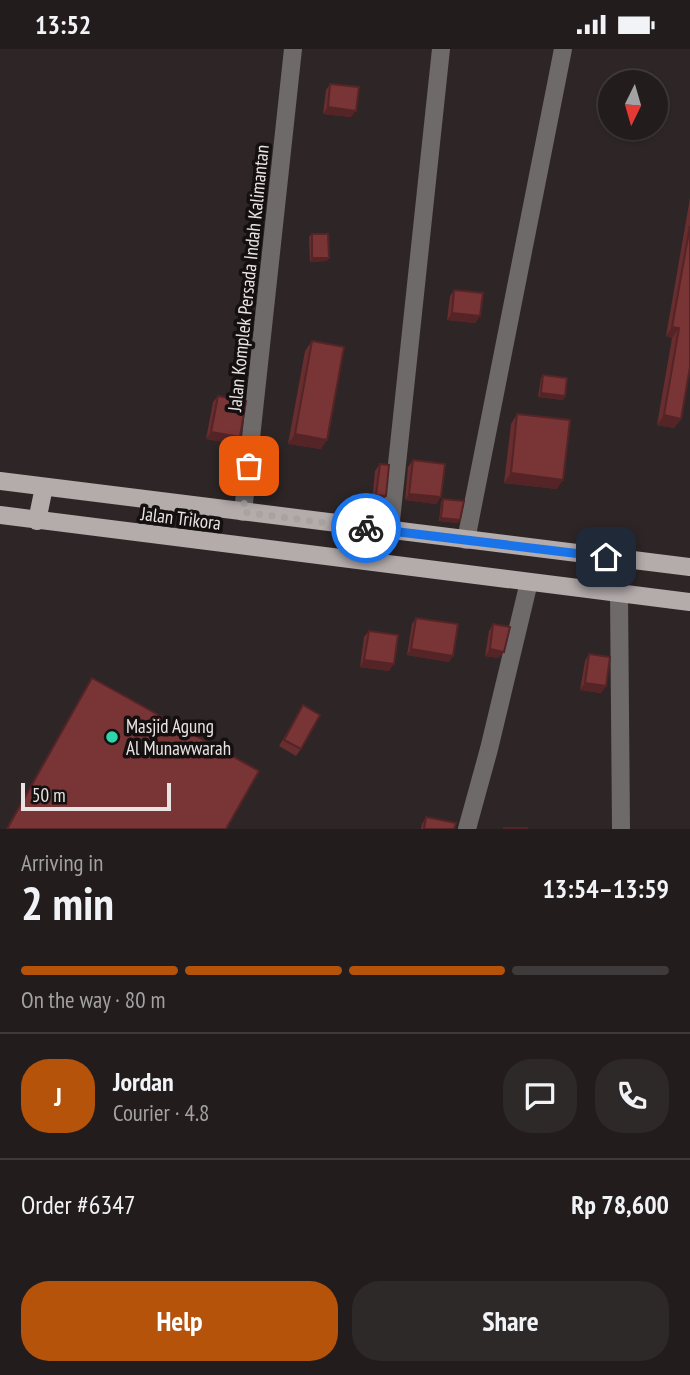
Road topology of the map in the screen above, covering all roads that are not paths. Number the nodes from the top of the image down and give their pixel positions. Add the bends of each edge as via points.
1 (293, 49) edge
2 (441, 49) edge
3 (563, 49) edge
4 (0, 481) edge
5 (44, 487) junction
6 (243, 512) junction
7 (0, 515) edge
8 (37, 521) junction
9 (390, 530) junction
10 (466, 540) junction
11 (690, 567) edge
12 (529, 582) junction
13 (619, 593) junction
14 (690, 602) edge
15 (467, 829) edge
16 (621, 829) edge

1 - 6 street, Jalan Komplek Persada Indah Kalimantan
2 - 9 street
3 - 10 street
4 - 5 main road, Jalan Trikora
5 - 6 main road, Jalan Trikora
5 - 8 main road
6 - 9 main road, Jalan Trikora
7 - 8 main road, Jalan Trikora
8 - 12 main road, Jalan Trikora
9 - 10 main road, Jalan Trikora
10 - 11 main road, Jalan Trikora
12 - 13 main road, Jalan Trikora
12 - 15 street
13 - 14 main road, Jalan Trikora
13 - 16 street

